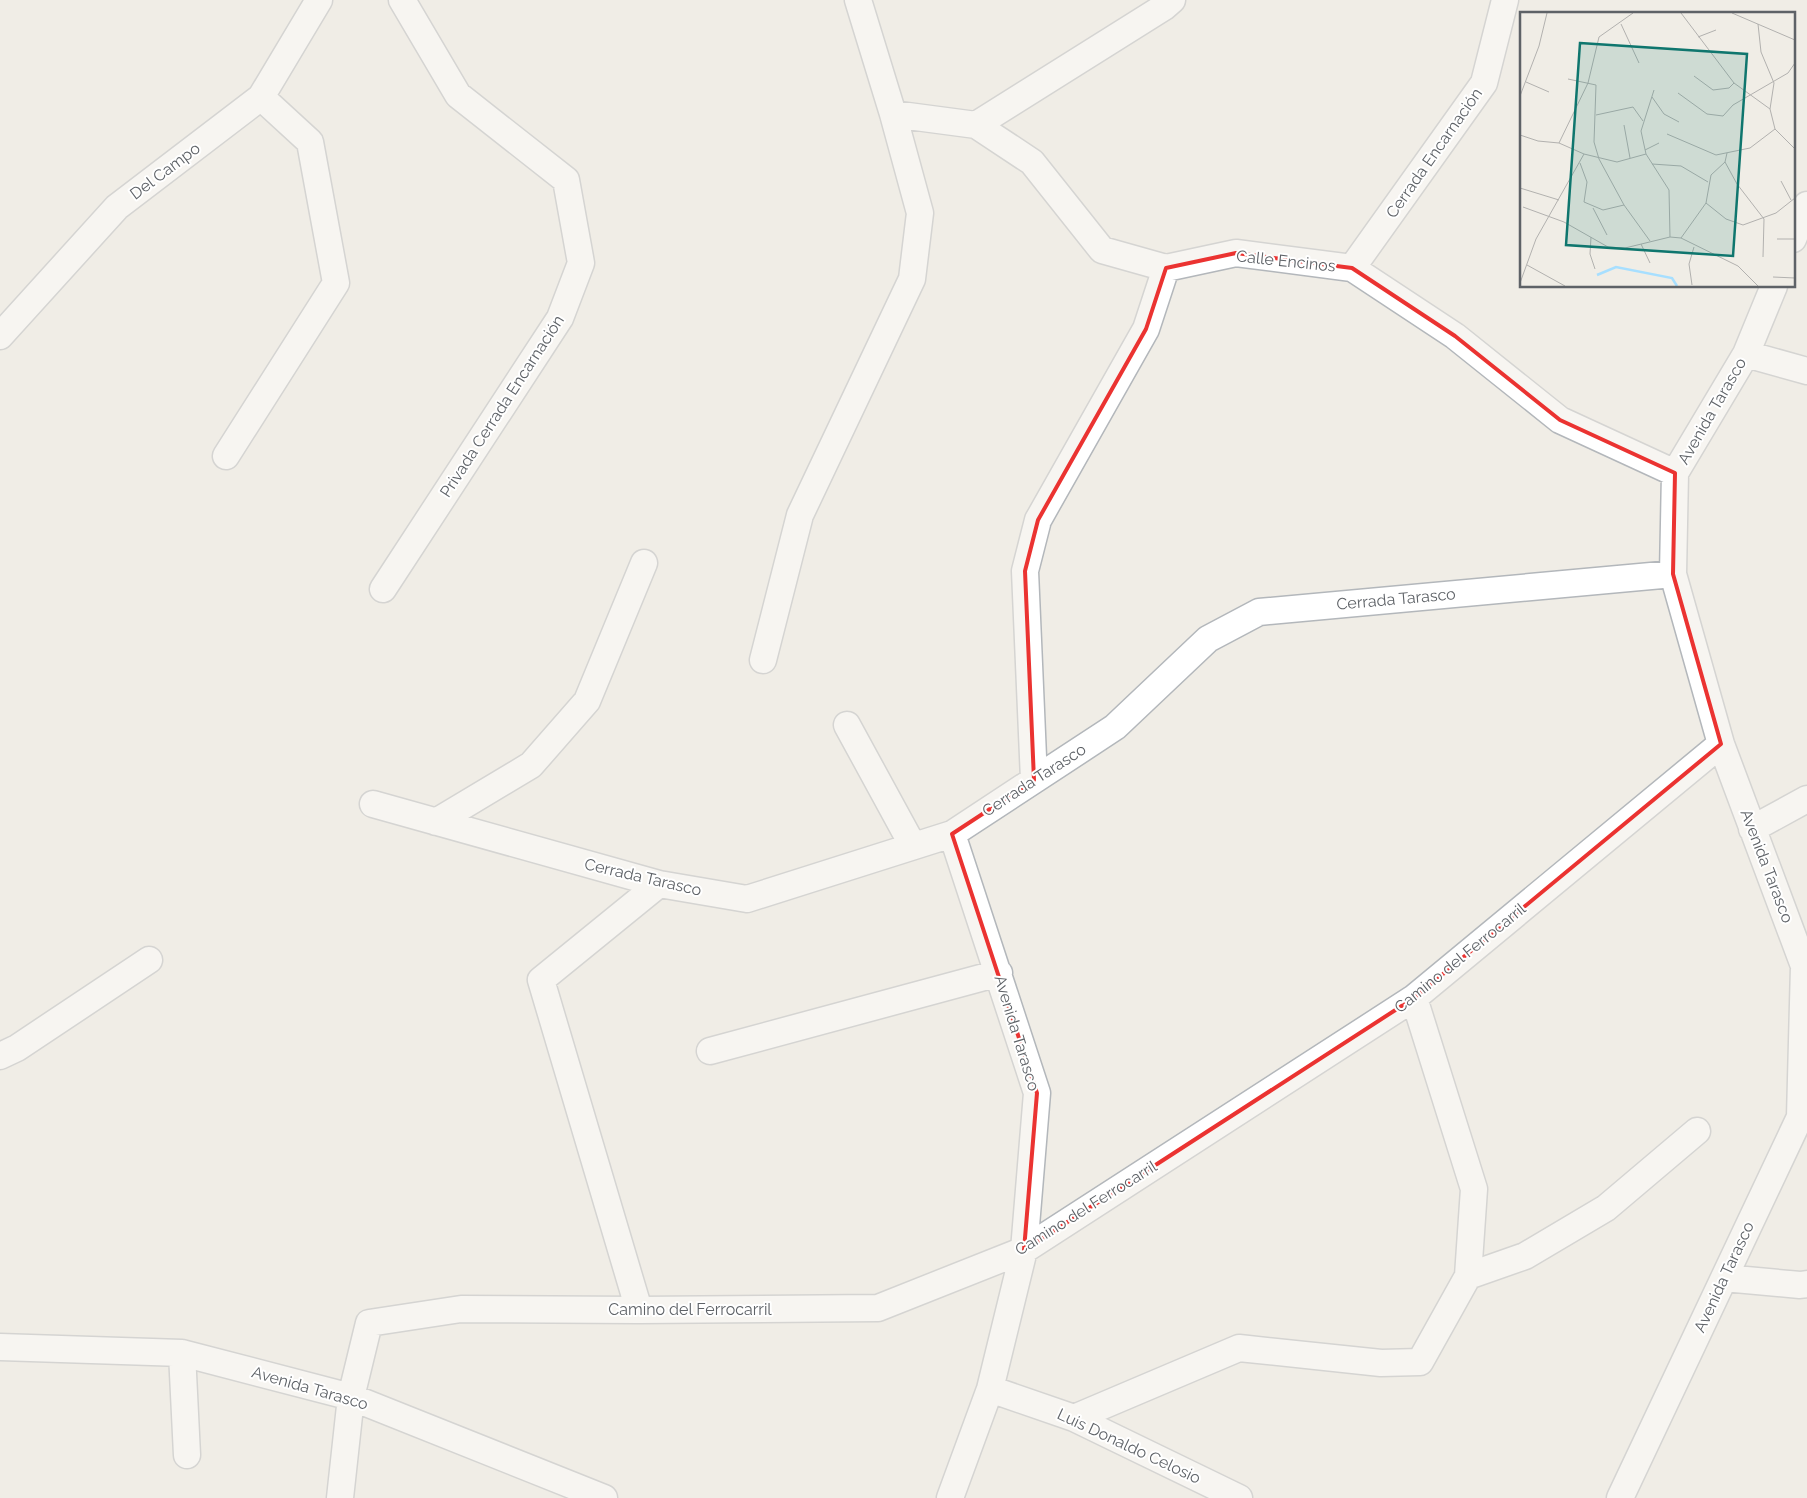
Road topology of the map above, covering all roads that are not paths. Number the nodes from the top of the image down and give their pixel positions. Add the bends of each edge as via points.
1 (320, 0) edge
2 (402, 0) edge
3 (858, 0) edge
4 (1172, 0) edge
5 (1505, 0) edge
6 (261, 97) junction
7 (893, 114) junction
8 (976, 125) junction
9 (1807, 205) edge
10 (1794, 236) edge
11 (1166, 268) junction
12 (1352, 268) junction
13 (1773, 288) edge
14 (0, 336) edge
15 (1746, 354) junction
16 (1807, 371) edge
17 (226, 456) dead end
18 (1675, 473) junction
19 (644, 563) dead end
20 (1674, 574) junction
21 (383, 589) dead end
22 (763, 660) dead end
23 (847, 725) dead end
24 (1721, 744) junction
25 (1034, 780) junction
26 (1807, 799) edge
27 (373, 804) dead end
28 (436, 822) junction
29 (1752, 829) junction
30 (952, 834) junction
31 (913, 846) junction
32 (660, 884) junction
33 (149, 960) dead end
34 (999, 973) junction
35 (1414, 998) junction
36 (710, 1051) dead end
37 (0, 1056) edge
38 (1697, 1130) dead end
39 (1024, 1250) junction
40 (1468, 1276) junction
41 (1724, 1278) junction
42 (1807, 1284) edge
43 (639, 1310) junction
44 (0, 1347) edge
45 (182, 1353) junction
46 (990, 1389) junction
47 (352, 1396) junction
48 (1074, 1418) junction
49 (187, 1455) dead end
50 (340, 1498) edge
51 (604, 1498) edge
52 (950, 1498) edge
53 (1239, 1498) edge
54 (1620, 1498) edge

1 - 6 street, Del Campo
2 - 21 street, Privada Cerrada Encarnación via 458,95 566,180 581,263 560,318
3 - 7 street
4 - 8 street
5 - 12 street, Cerrada Encarnación via 1484,83
6 - 14 street, Del Campo via 117,207
6 - 17 street via 310,142 336,283
7 - 8 street, Calle Encinos
7 - 22 street via 920,213 912,279 800,515
8 - 11 street, Calle Encinos via 1032,162 1102,250
9 - 10 street
11 - 12 street, Calle Encinos via 1236,253
11 - 25 street via 1146,329 1038,520 1025,571
12 - 18 street, Calle Encinos via 1455,336 1560,420
13 - 15 street, Avenida Tarasco
15 - 16 street
15 - 18 street, Avenida Tarasco
18 - 20 street, Avenida Tarasco
19 - 28 street via 587,701 531,766
20 - 24 street, Avenida Tarasco
20 - 25 street, Cerrada Tarasco via 1259,612 1208,639 1115,727
23 - 31 street
24 - 29 street, Avenida Tarasco
24 - 35 street, Camino del Ferrocarril
25 - 30 street, Cerrada Tarasco
26 - 29 street
27 - 28 street, Cerrada Tarasco
28 - 32 street, Cerrada Tarasco
29 - 41 street, Avenida Tarasco via 1804,966 1800,1117
30 - 31 street, Cerrada Tarasco
30 - 34 street, Avenida Tarasco
31 - 32 street, Cerrada Tarasco via 747,899
32 - 43 street via 541,980
33 - 37 street
34 - 36 street
34 - 39 street, Avenida Tarasco via 1038,1093
35 - 39 street, Camino del Ferrocarril
35 - 40 street via 1474,1190
38 - 40 street via 1606,1208 1524,1256
39 - 43 street, Camino del Ferrocarril via 878,1308
39 - 46 street, Avenida Tarasco
40 - 48 street via 1420,1362 1381,1363 1240,1348
41 - 42 street
41 - 54 street, Avenida Tarasco
43 - 47 street, Camino del Ferrocarril via 462,1309 369,1323
44 - 45 street, Avenida Tarasco
45 - 47 street, Avenida Tarasco
45 - 49 street
46 - 48 street, Luis Donaldo Celosio
46 - 52 street, Avenida Tarasco
47 - 50 street
47 - 51 street, Avenida Tarasco
48 - 53 street, Luis Donaldo Celosio

